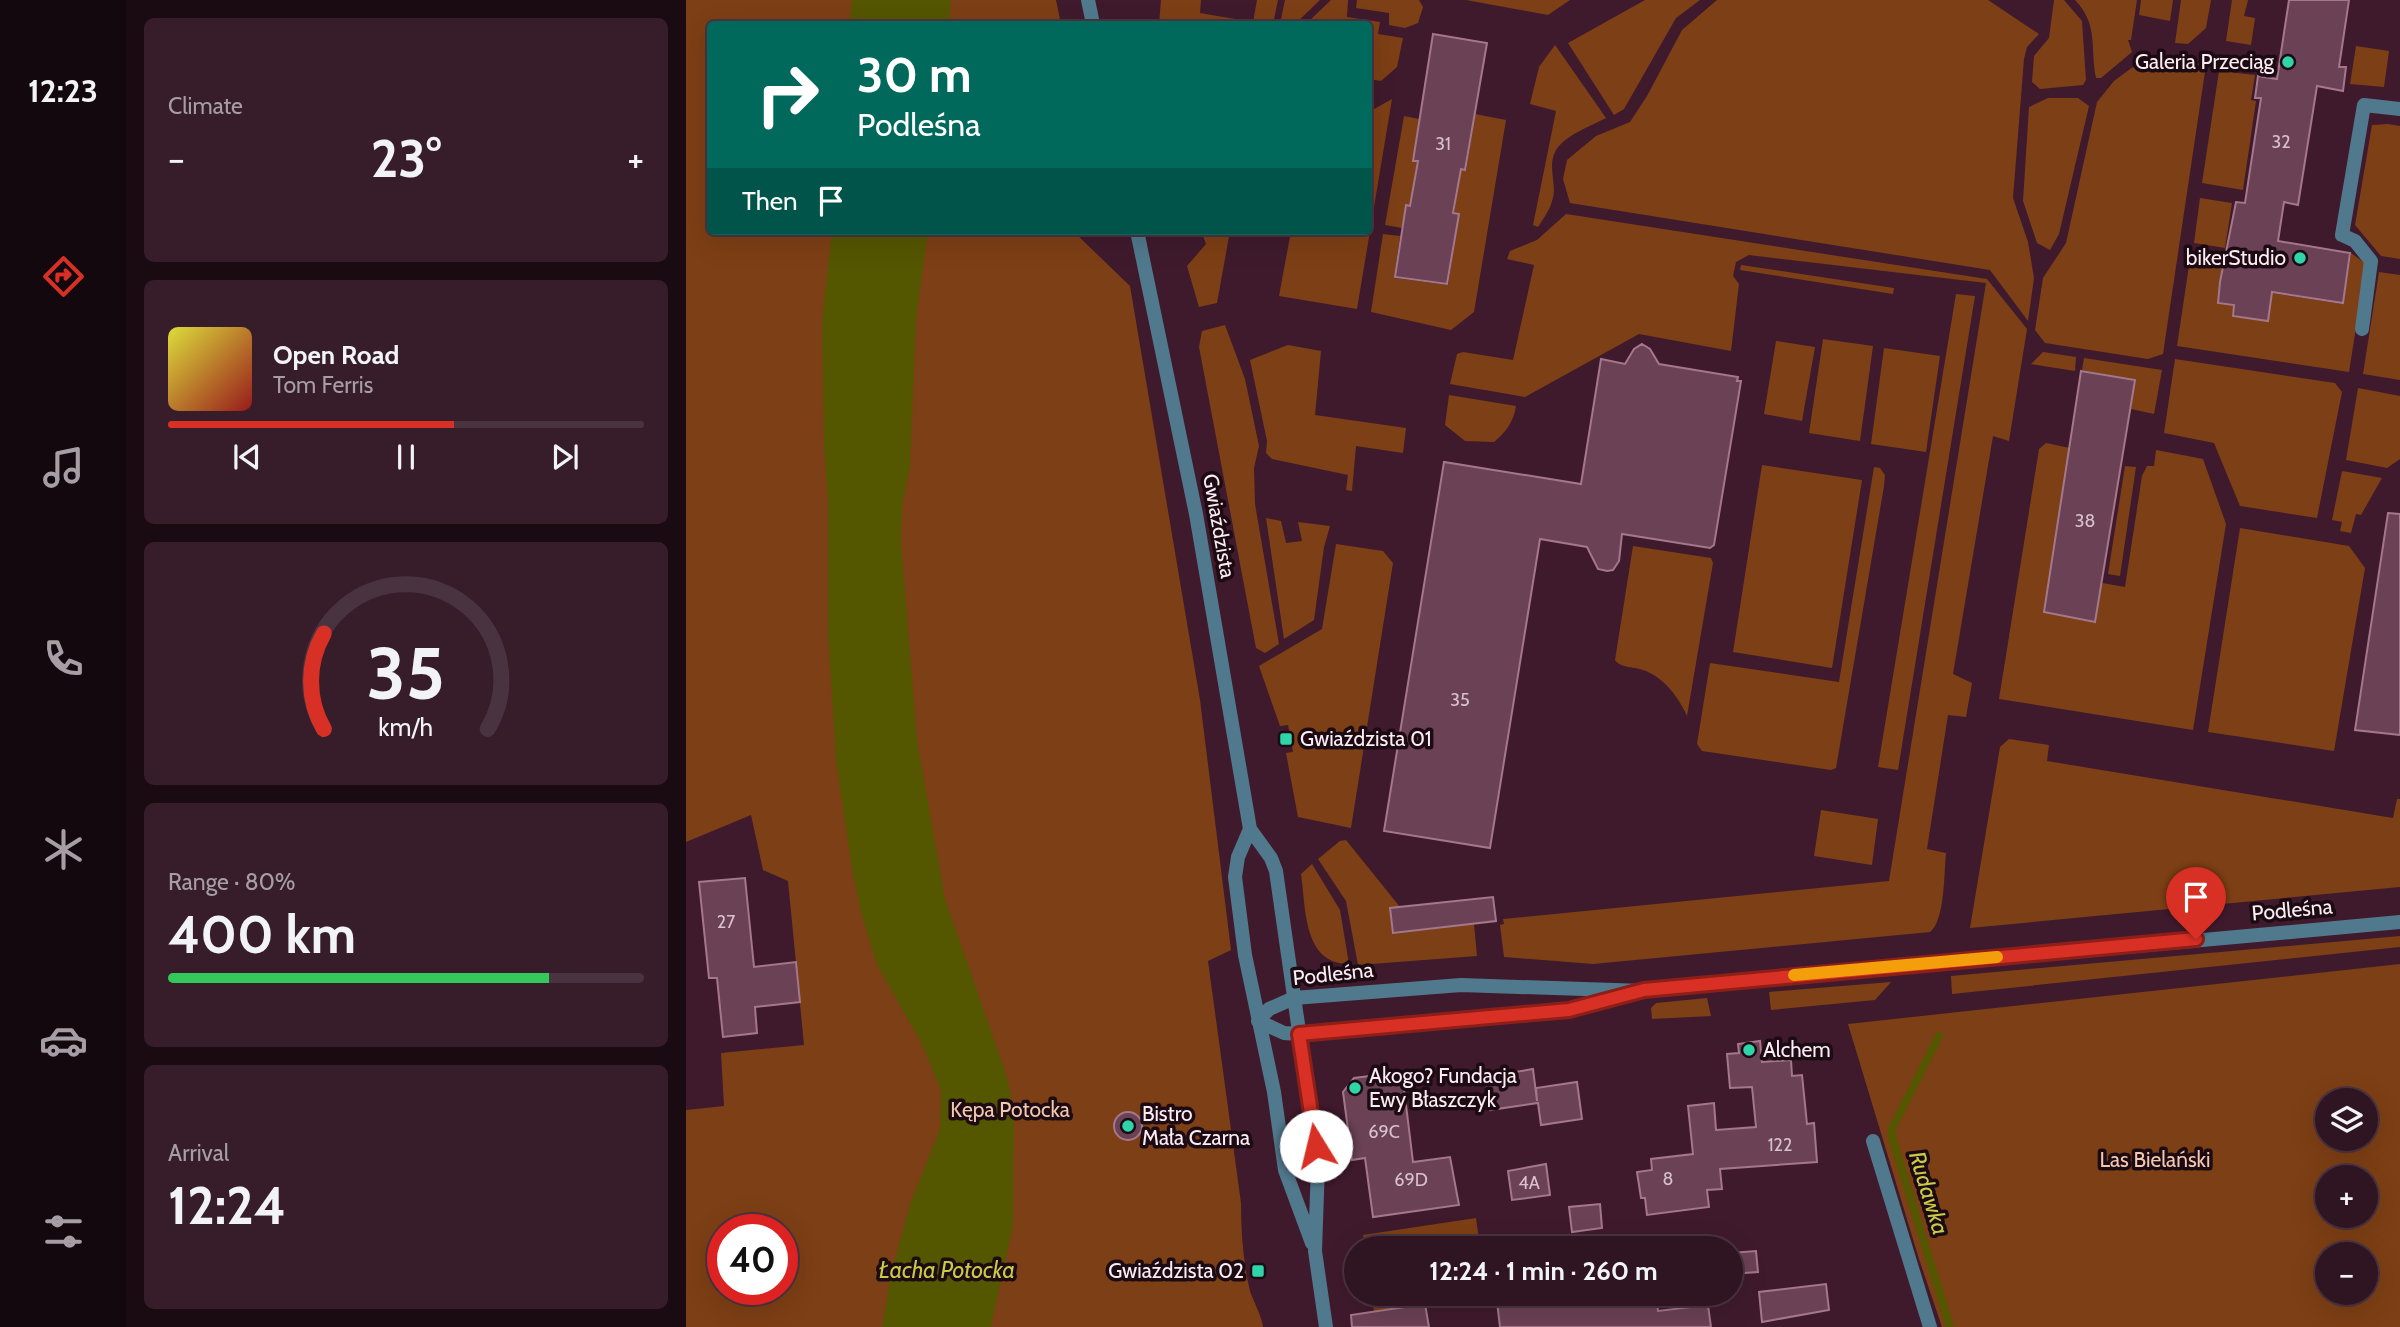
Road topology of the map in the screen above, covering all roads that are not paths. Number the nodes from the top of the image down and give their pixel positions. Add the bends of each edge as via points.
1 (1088, 0) edge
2 (1092, 21) edge
3 (2400, 108) edge
4 (1138, 235) edge
5 (2362, 329) dead end
6 (1250, 829) junction
7 (2400, 922) edge
8 (1644, 990) junction
9 (1294, 998) junction
10 (1258, 1021) junction
11 (1299, 1034) junction
12 (1873, 1141) dead end
13 (1315, 1251) junction
14 (1326, 1327) edge
15 (1930, 1327) edge

1 - 2 street
3 - 5 street via 2364,105 2345,213 2342,234 2355,241 2371,261
4 - 6 street, Gwiaździsta via 1196,514
6 - 9 street, Gwiaździsta via 1276,871
6 - 10 street, Gwiaździsta via 1234,877
7 - 8 street, Podleśna
8 - 9 street, Podleśna via 1461,985
8 - 11 street, Podleśna via 1569,1010
9 - 10 street, Podleśna via 1269,1009
9 - 11 street, Gwiaździsta
10 - 11 street, Podleśna via 1284,1033
10 - 13 street, Gwiaździsta via 1274,1092 1284,1170
11 - 13 street, Gwiaździsta via 1318,1164
12 - 15 street
13 - 14 street, Gwiaździsta

